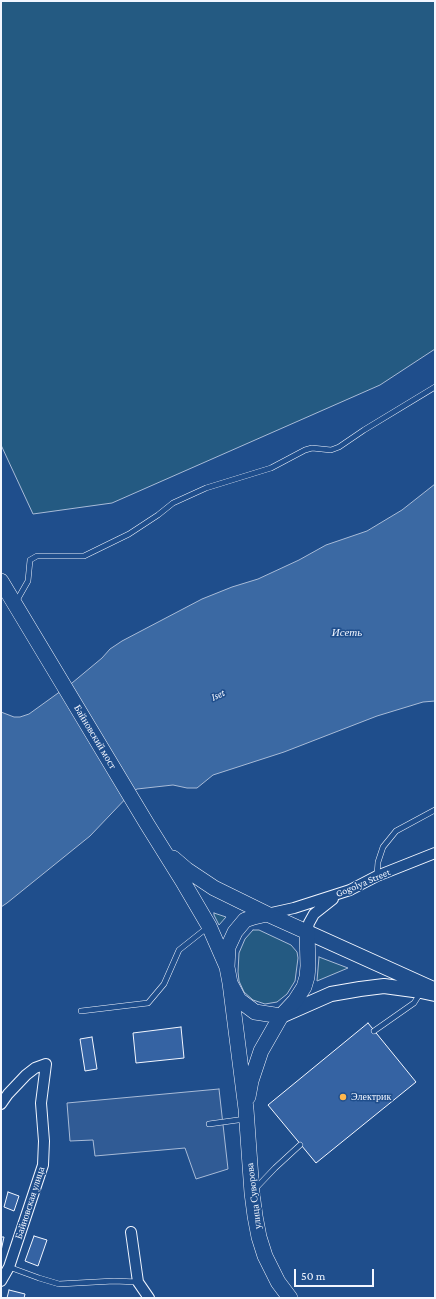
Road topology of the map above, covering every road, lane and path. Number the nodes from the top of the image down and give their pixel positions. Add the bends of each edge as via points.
1 (435, 387) edge
2 (1, 581) edge
3 (15, 604) junction
4 (435, 810) edge
5 (148, 827) junction
6 (435, 853) edge
7 (377, 876) junction
8 (350, 890) junction
9 (267, 914) junction
10 (209, 926) junction
11 (307, 932) junction
12 (227, 967) junction
13 (230, 983) junction
14 (430, 991) edge
15 (81, 1011) dead end
16 (281, 1016) junction
17 (374, 1031) dead end
18 (1, 1104) edge
19 (246, 1114) junction
20 (209, 1124) dead end
21 (300, 1145) dead end
22 (252, 1193) junction
23 (130, 1232) dead end
24 (9, 1267) junction
25 (1, 1281) edge
26 (138, 1282) junction
27 (149, 1298) edge
28 (290, 1298) edge

1 - 3 lane via 339,447 331,450 305,450 271,468 206,488 173,503 129,534 84,556 37,556 30,560 28,581
2 - 3 main road, Байновский мост
3 - 5 main road, Байновский мост
4 - 7 lane via 396,830 383,847
5 - 9 main road via 187,870 228,895
5 - 10 main road
6 - 7 street, Gogolya Street
7 - 8 street, Gogolya Street
8 - 9 street, Gogolya Street
8 - 11 street via 331,900 314,914
9 - 11 main road
9 - 12 main road via 246,920 234,932 228,947
10 - 12 main road
10 - 15 lane via 179,950 164,984 148,1003
11 - 14 main road
11 - 16 main road via 308,966 304,987
12 - 13 main road
13 - 16 main road via 239,1000 247,1007 255,1012
13 - 19 main road
14 - 16 main road via 384,986 360,989 331,994
14 - 17 lane
16 - 19 main road via 261,1051 251,1081
18 - 24 street, Байновская улица via 26,1074 46,1064 42,1103 43,1165
19 - 20 lane
19 - 22 main road, улица Суворова
21 - 22 lane
22 - 28 main road, улица Суворова via 259,1237 265,1256 278,1282
23 - 26 street
24 - 25 street, Байновская улица
24 - 26 lane via 60,1284
26 - 27 street

